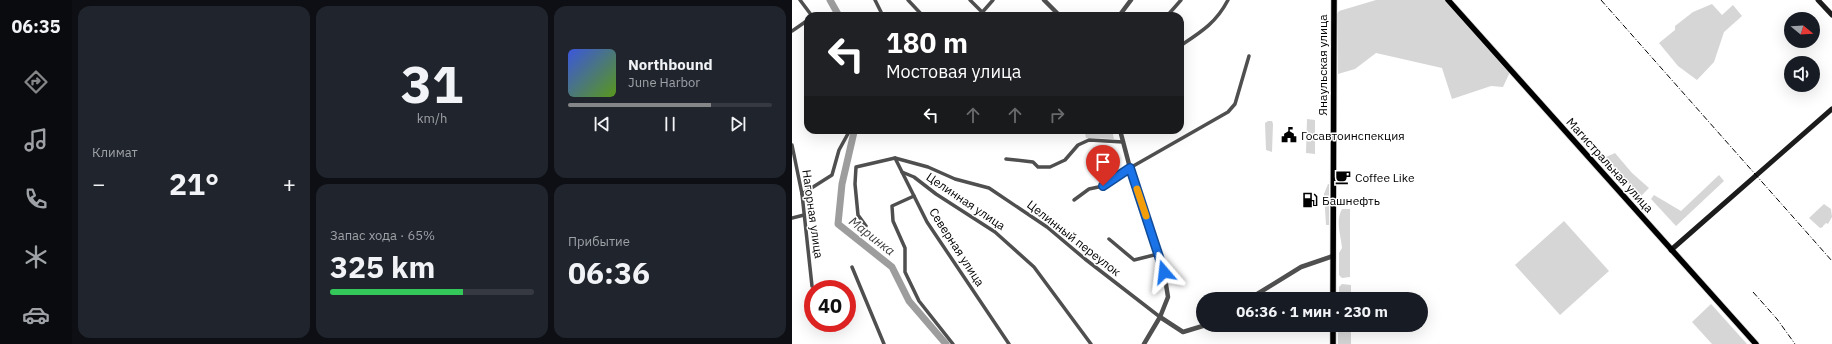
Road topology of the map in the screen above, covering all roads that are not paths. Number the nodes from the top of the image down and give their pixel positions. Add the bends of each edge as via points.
1 (800, 0) edge
2 (876, 0) edge
3 (908, 0) edge
4 (970, 0) edge
5 (993, 0) edge
6 (1044, 0) edge
7 (1131, 0) edge
8 (1181, 0) edge
9 (1228, 0) edge
10 (1334, 0) edge
11 (1448, 0) edge
12 (1818, 0) edge
13 (809, 12) edge
14 (881, 12) edge
15 (919, 12) edge
16 (982, 12) joint
17 (1056, 12) edge
18 (1121, 12) edge
19 (1170, 12) edge
20 (1832, 16) edge
21 (804, 23) edge
22 (792, 31) edge
23 (1184, 43) edge
24 (1250, 56) dead end
25 (1832, 109) edge
26 (848, 134) edge
27 (1121, 134) edge
28 (1123, 142) junction
29 (792, 145) edge
30 (895, 158) junction
31 (1006, 159) dead end
32 (1130, 168) junction
33 (902, 172) junction
34 (802, 194) junction
35 (914, 196) junction
36 (1074, 200) dead end
37 (804, 214) junction
38 (792, 218) edge
39 (866, 226) dead end
40 (1109, 239) dead end
41 (1671, 250) junction
42 (1158, 254) junction
43 (1333, 256) junction
44 (852, 267) dead end
45 (811, 280) edge
46 (1260, 292) edge
47 (1333, 292) edge
48 (1160, 317) junction
49 (1196, 328) edge
50 (1333, 332) edge
51 (884, 344) edge
52 (953, 344) edge
53 (1009, 344) edge
54 (1091, 344) edge
55 (1144, 344) edge
56 (1333, 344) edge
57 (1756, 344) edge

1 - 13 street
2 - 14 street
3 - 15 street
4 - 16 street
5 - 16 street
6 - 17 street
7 - 18 street
8 - 19 street
9 - 23 street via 1221,15
10 - 43 main road, Янаульская улица
11 - 41 main road, Магистральная улица
12 - 20 main road
21 - 22 street
24 - 32 street via 1235,104 1228,112
25 - 41 main road
26 - 34 street via 839,150 832,175
27 - 28 street
28 - 31 street via 1089,140 1078,145 1066,160 1050,167 1038,167 1033,162
28 - 32 street
29 - 34 street, Нагорная улица
30 - 33 street, Северная улица
30 - 39 street, Целинный переулок via 856,167 858,215
30 - 48 street, Целинный переулок via 989,188 1047,227
32 - 36 street via 1103,186 1090,189
32 - 42 street
33 - 35 street, Северная улица
33 - 54 street, Целинная улица via 914,177 995,232 1034,267
34 - 37 street, Нагорная улица
35 - 52 street via 892,206 893,221 905,248 905,272 919,301
35 - 53 street, Северная улица via 927,222
37 - 38 street
37 - 45 street, Нагорная улица
40 - 42 street via 1134,260
41 - 57 main road, Магистральная улица
42 - 48 street via 1168,297
43 - 46 street via 1301,267
43 - 47 main road, Янаульская улица
44 - 51 street
48 - 49 street via 1183,332
48 - 55 street
50 - 56 main road

